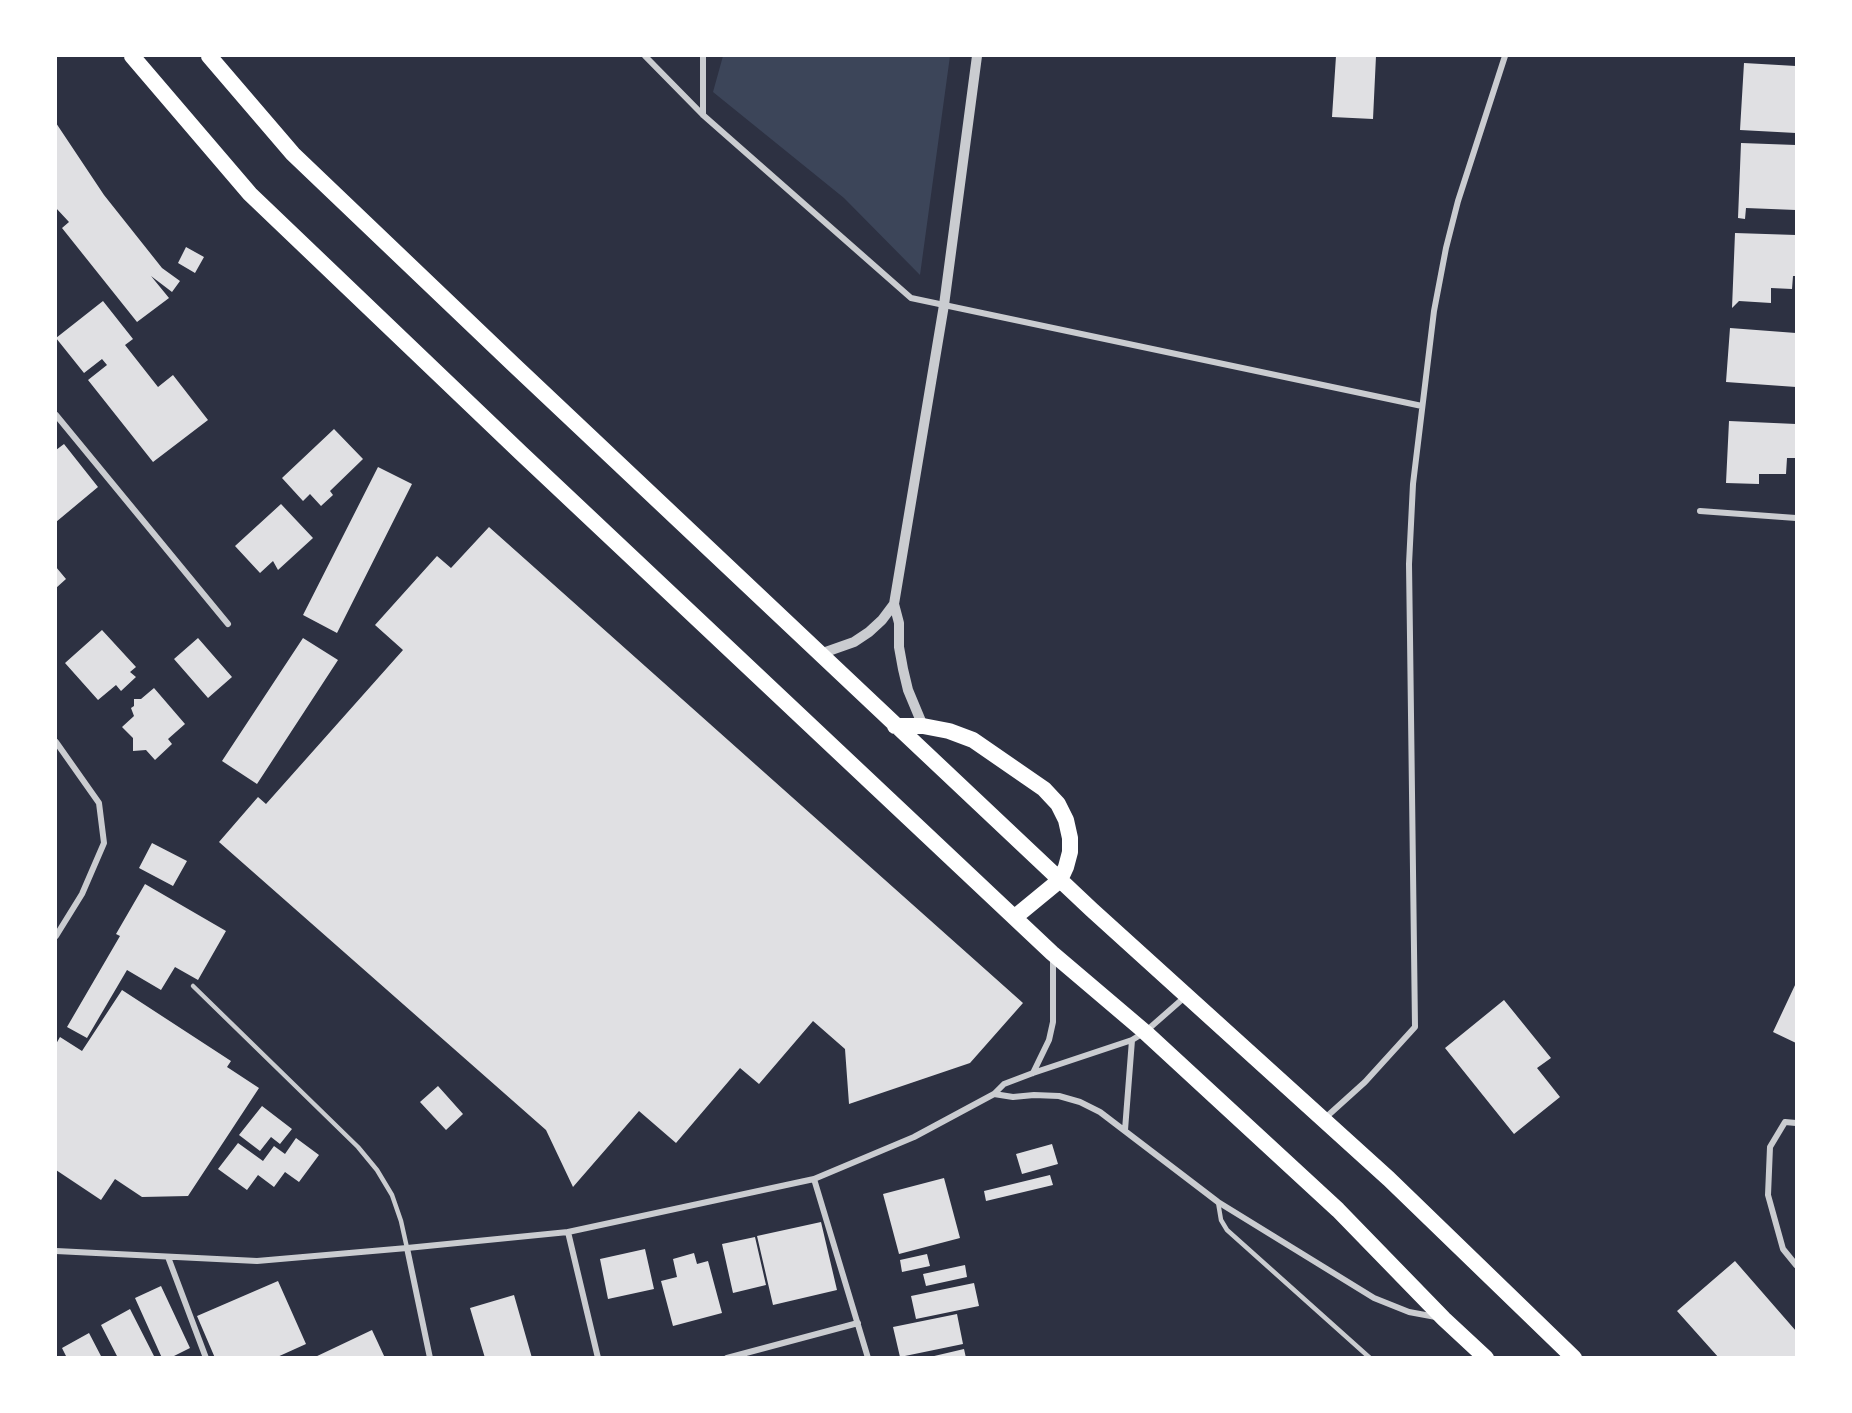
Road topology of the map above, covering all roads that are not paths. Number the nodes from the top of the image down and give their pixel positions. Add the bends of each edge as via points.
1 (132, 56) edge
2 (208, 56) edge
3 (645, 56) edge
4 (703, 56) edge
5 (977, 56) edge
6 (1505, 56) edge
7 (703, 116) junction
8 (944, 305) junction
9 (1422, 406) junction
10 (56, 415) edge
11 (1700, 511) dead end
12 (1797, 519) edge
13 (894, 604) junction
14 (228, 624) dead end
15 (820, 654) junction
16 (895, 726) junction
17 (923, 726) junction
18 (56, 742) edge
19 (1060, 880) junction
20 (1015, 918) junction
21 (56, 936) edge
22 (1053, 953) junction
23 (193, 986) dead end
24 (1186, 996) junction
25 (1139, 1036) junction
26 (1033, 1072) junction
27 (994, 1094) junction
28 (1323, 1119) junction
29 (1797, 1123) edge
30 (1125, 1130) junction
31 (814, 1179) junction
32 (1218, 1202) junction
33 (568, 1232) junction
34 (407, 1248) junction
35 (56, 1251) edge
36 (168, 1257) junction
37 (1797, 1265) edge
38 (1444, 1319) junction
39 (858, 1323) junction
40 (206, 1358) edge
41 (430, 1358) edge
42 (598, 1358) edge
43 (728, 1358) edge
44 (868, 1358) edge
45 (1370, 1358) edge
46 (1485, 1358) edge
47 (1574, 1358) edge

1 - 20 highway via 250,194
2 - 15 highway via 293,154
3 - 7 street
4 - 7 street
5 - 8 street
6 - 9 street via 1455,210 1434,311
7 - 8 street via 911,298
8 - 9 street
8 - 13 street
9 - 28 street via 1409,564 1415,1027 1365,1082
10 - 14 street
11 - 12 street
13 - 15 street via 861,638
13 - 17 street via 903,669
15 - 16 highway
16 - 17 highway
16 - 19 highway
17 - 19 highway via 973,740 1044,789 1058,804 1070,838 1070,852
18 - 21 street via 99,802 104,843 82,894
19 - 20 highway
19 - 24 highway
20 - 22 highway
22 - 25 highway
22 - 26 street via 1053,1022
23 - 34 lane via 371,1162 392,1195
24 - 25 street
24 - 28 highway
25 - 26 street
25 - 30 street
25 - 38 highway via 1338,1210
26 - 27 street via 1004,1084
27 - 30 street via 1059,1096 1100,1112
27 - 31 street via 914,1137
28 - 47 highway
29 - 37 street via 1785,1122 1770,1147 1768,1195 1783,1249
30 - 32 street
31 - 33 street
31 - 39 street
32 - 38 street via 1374,1298 1409,1312
32 - 45 lane via 1227,1230
33 - 34 street
33 - 42 street
34 - 36 street via 257,1261
34 - 41 street
35 - 36 street
36 - 40 street
38 - 46 highway
39 - 43 street
39 - 44 street

